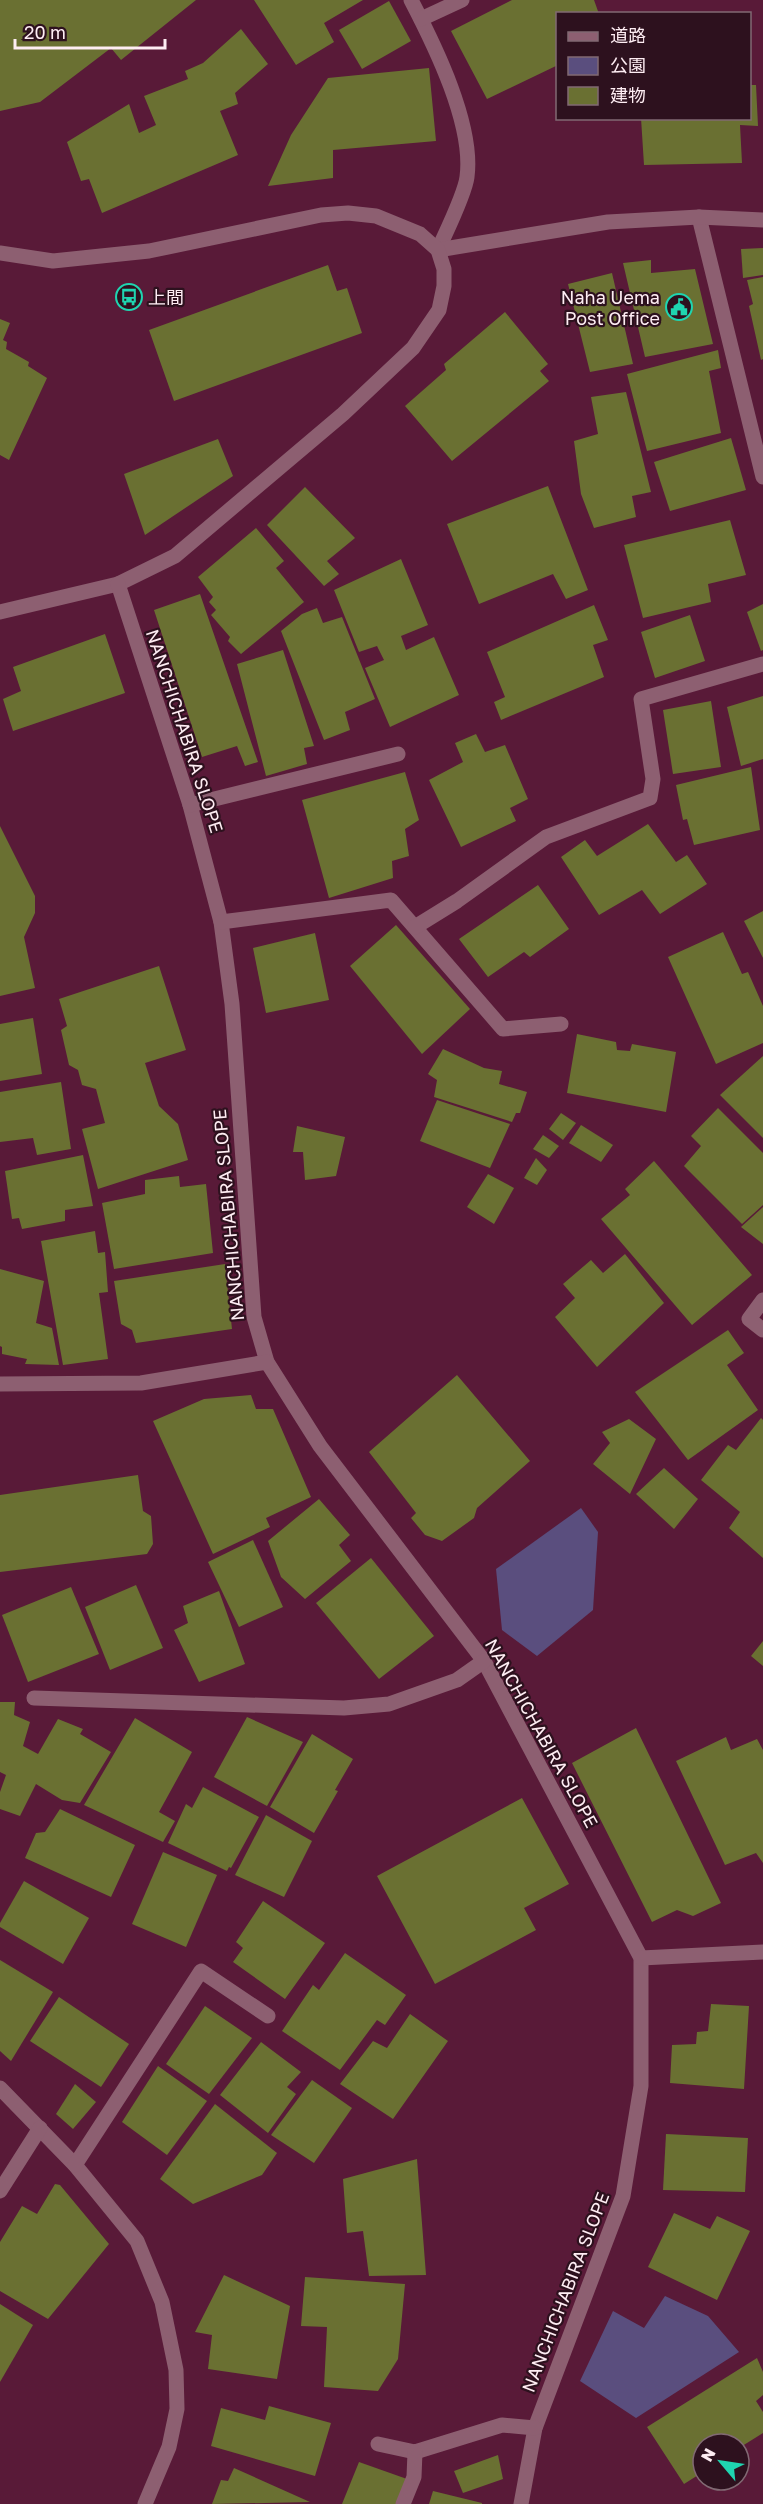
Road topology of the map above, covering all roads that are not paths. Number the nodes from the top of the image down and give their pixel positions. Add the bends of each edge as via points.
1 (411, 0) edge
2 (462, 0) edge
3 (421, 19) junction
4 (699, 217) junction
5 (763, 220) edge
6 (438, 250) junction
7 (0, 253) edge
8 (763, 477) edge
9 (118, 584) junction
10 (0, 612) edge
11 (763, 664) edge
12 (398, 754) dead end
13 (190, 805) junction
14 (222, 922) junction
15 (415, 927) junction
16 (561, 1024) dead end
17 (763, 1300) edge
18 (763, 1330) edge
19 (267, 1362) junction
20 (0, 1384) edge
21 (484, 1661) junction
22 (34, 1698) dead end
23 (763, 1952) edge
24 (641, 1958) junction
25 (268, 2016) dead end
26 (0, 2088) edge
27 (40, 2128) junction
28 (75, 2164) junction
29 (0, 2191) edge
30 (535, 2428) junction
31 (378, 2444) dead end
32 (415, 2452) junction
33 (145, 2504) edge
34 (403, 2504) edge
35 (521, 2504) edge

1 - 3 street
2 - 3 street
3 - 6 street via 457,105 466,144 467,178
4 - 5 street
4 - 6 street via 608,222
4 - 8 street
6 - 7 street via 420,234 398,224 376,216 348,213 321,215 149,252 53,261
6 - 9 street via 444,269 439,310 413,348 343,414 175,556
9 - 10 street
9 - 13 street, NANCHICHABIRA SLOPE
11 - 15 street via 641,699 652,779 650,798 546,837
12 - 13 street
13 - 14 street, NANCHICHABIRA SLOPE
14 - 15 street via 391,900
14 - 19 street, NANCHICHABIRA SLOPE via 232,1004 254,1317
15 - 16 street via 503,1029
17 - 18 street via 749,1319
19 - 20 street via 141,1383
19 - 21 street, NANCHICHABIRA SLOPE via 320,1446
21 - 22 street via 457,1680 389,1704 355,1707
21 - 24 street, NANCHICHABIRA SLOPE
23 - 24 street
24 - 30 street, NANCHICHABIRA SLOPE via 641,2086 623,2196
25 - 28 street via 201,1971
26 - 27 street
27 - 28 street
27 - 29 street
28 - 33 street via 137,2241 162,2302 176,2370 177,2409 169,2447
30 - 32 street via 502,2425
30 - 35 street, NANCHICHABIRA SLOPE
31 - 32 street
32 - 34 street via 414,2477

